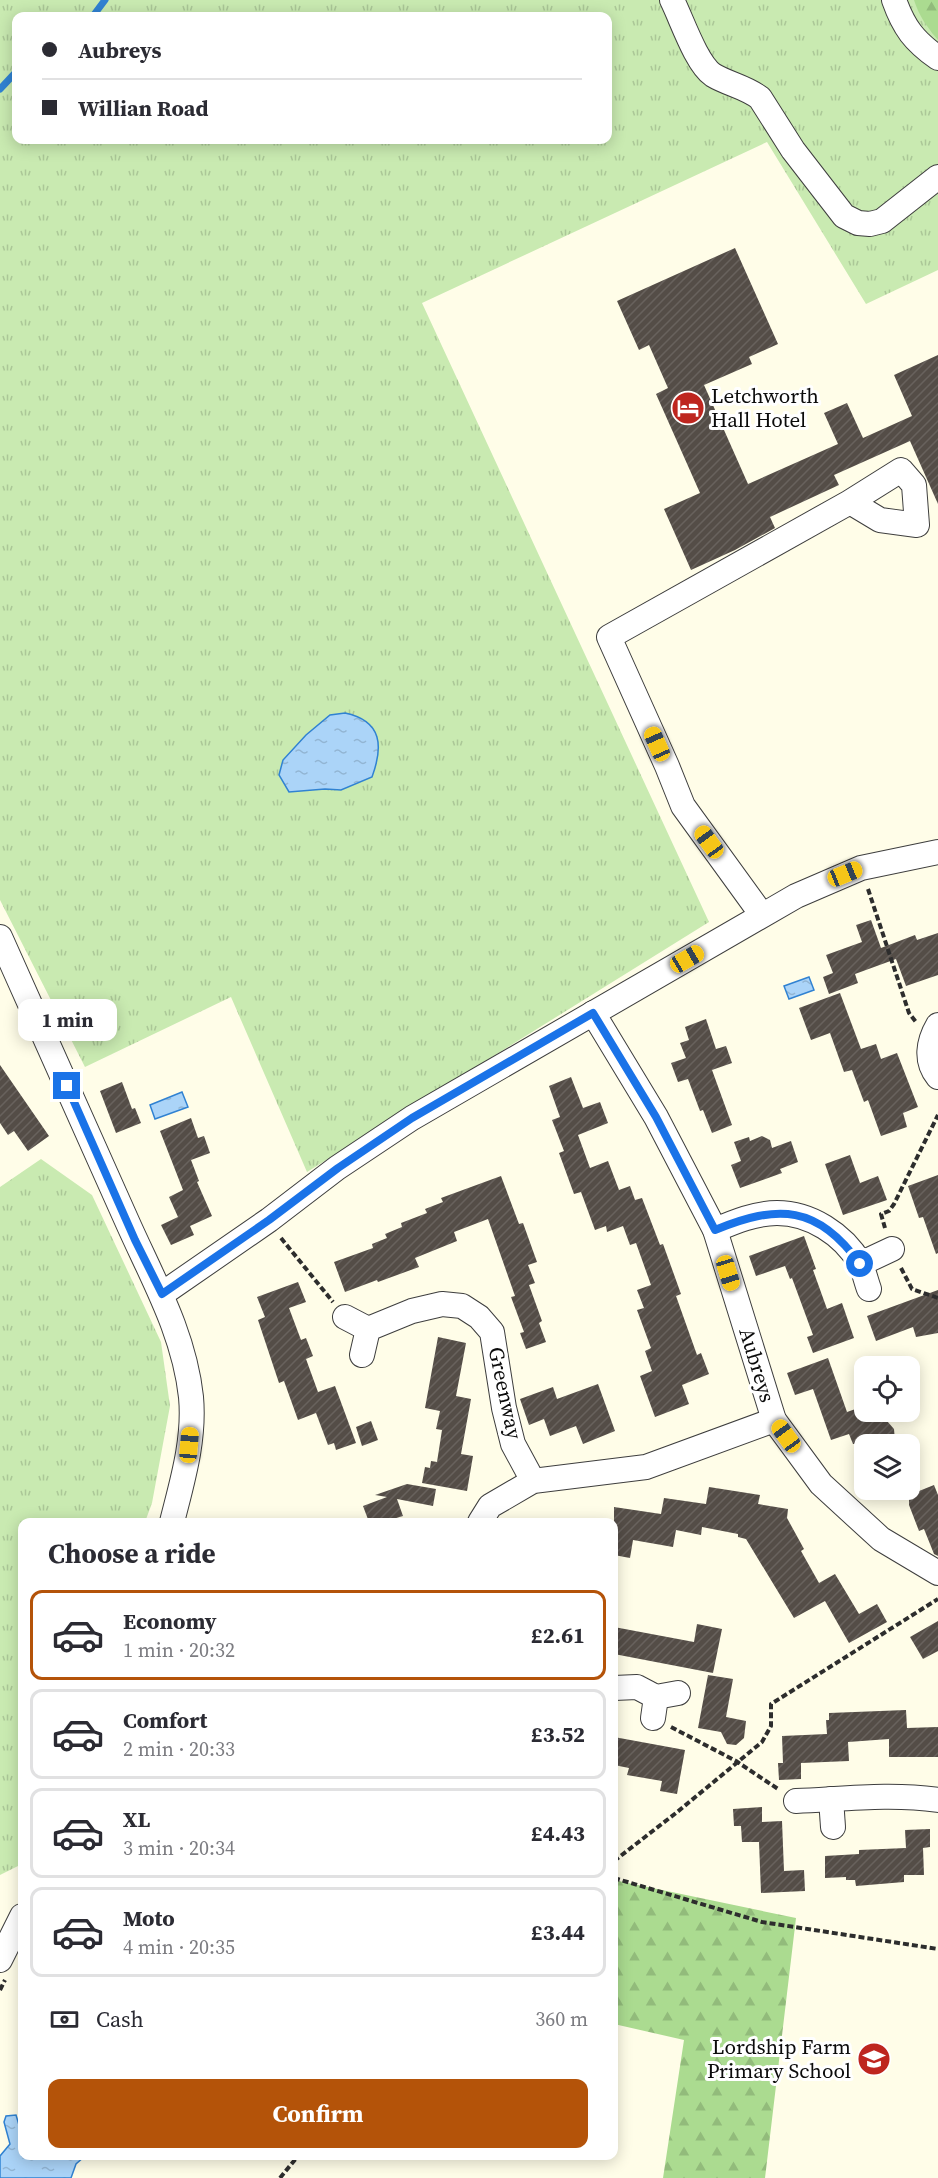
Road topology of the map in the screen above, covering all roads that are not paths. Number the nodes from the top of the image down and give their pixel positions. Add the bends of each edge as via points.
1 (672, 0) edge
2 (894, 0) edge
3 (938, 58) edge
4 (938, 177) edge
5 (850, 502) junction
6 (927, 528) edge
7 (938, 852) edge
8 (762, 915) junction
9 (0, 937) edge
10 (593, 1013) junction
11 (934, 1032) edge
12 (938, 1077) edge
13 (715, 1230) junction
14 (892, 1249) road end
15 (860, 1264) junction
16 (869, 1289) dead end
17 (162, 1294) junction
18 (345, 1317) road end
19 (368, 1329) junction
20 (362, 1355) dead end
21 (774, 1420) junction
22 (532, 1481) junction
23 (172, 1518) edge
24 (482, 1518) edge
25 (938, 1572) edge
26 (618, 1688) edge
27 (662, 1702) road end
28 (831, 1799) junction
29 (938, 1800) edge
30 (796, 1802) road end
31 (833, 1827) dead end
32 (18, 1924) edge
33 (0, 1960) edge

1 - 4 street via 710,73 760,98 793,150 844,216 858,223 882,221
2 - 3 street via 909,32 920,46
5 - 6 street via 880,520
5 - 6 street via 901,470 914,485
5 - 8 street via 609,637 683,806
7 - 8 street via 861,868
8 - 10 street
9 - 17 street
10 - 13 street, Aubreys via 656,1117
10 - 17 street via 412,1118
11 - 12 street via 928,1051 932,1070
13 - 15 street via 765,1214 801,1216 819,1222 833,1233
13 - 21 street, Aubreys
14 - 15 street
15 - 16 street
17 - 23 street via 179,1337 191,1399 188,1460
18 - 19 street
19 - 20 street
19 - 22 street, Greenway via 442,1304 462,1306 479,1317 492,1332 511,1435
21 - 22 street via 646,1467
21 - 25 street, Aubreys via 821,1484 881,1539
22 - 24 street via 490,1506
26 - 27 street via 637,1687
28 - 29 street via 914,1796
28 - 30 street
28 - 31 street
32 - 33 street

